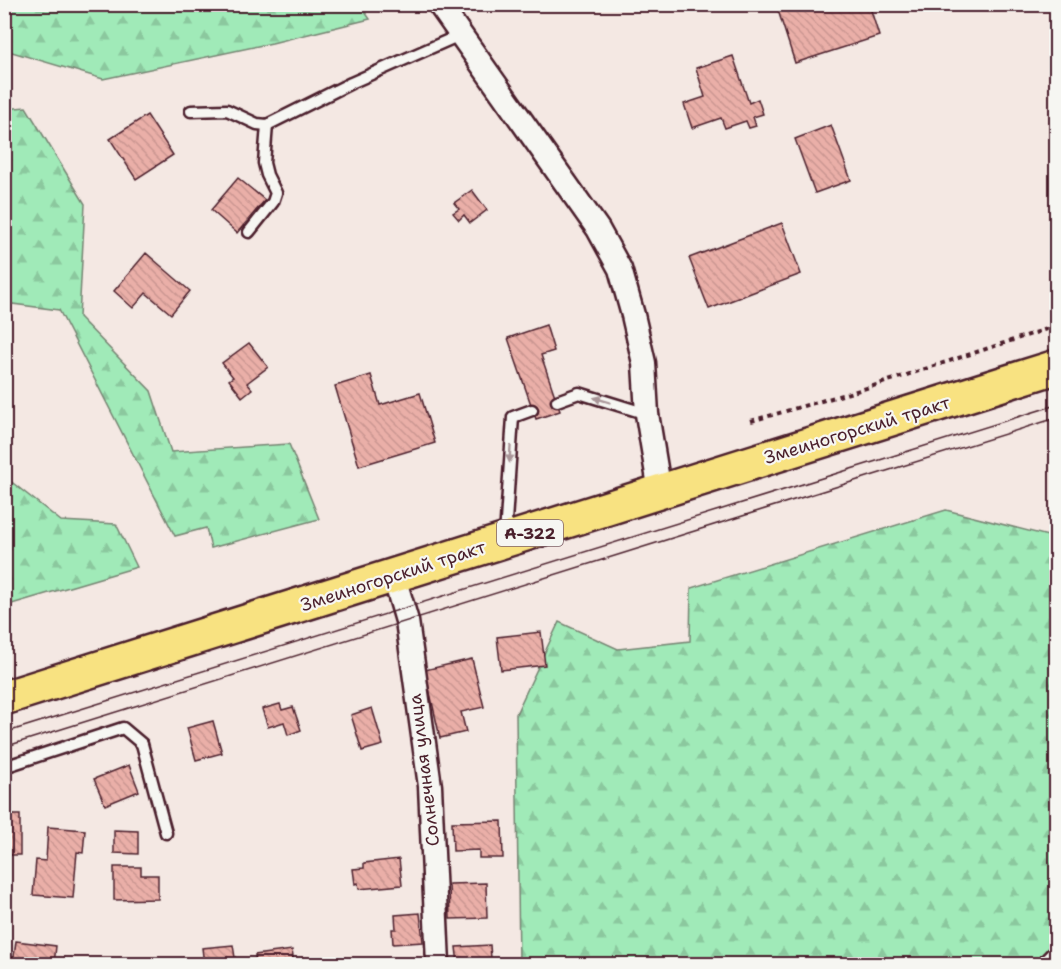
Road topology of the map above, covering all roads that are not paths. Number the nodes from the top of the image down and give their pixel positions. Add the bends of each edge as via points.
1 (439, 4) edge
2 (460, 35) junction
3 (191, 111) dead end
4 (267, 125) junction
5 (249, 232) dead end
6 (1056, 367) edge
7 (557, 401) dead end
8 (532, 410) dead end
9 (647, 414) junction
10 (660, 492) junction
11 (505, 541) junction
12 (394, 577) junction
13 (4, 698) edge
14 (4, 767) edge
15 (166, 833) dead end
16 (1056, 958) edge
17 (438, 964) edge
18 (1050, 964) edge

1 - 2 street
2 - 4 lane
2 - 9 street via 598,230 620,268 644,363
3 - 4 lane via 227,110
4 - 5 lane via 264,163 276,193
6 - 10 highway, Змеиногорский тракт / А-322
9 -> 7 lane via 579,393
8 -> 11 lane via 513,417
9 - 10 street
10 - 11 highway, Змеиногорский тракт / А-322
11 - 12 highway, Змеиногорский тракт / А-322
12 - 13 highway, Змеиногорский тракт / А-322
12 - 17 street, Солнечная улица via 407,621 430,786
14 - 15 lane via 123,728 142,744
16 - 18 street

